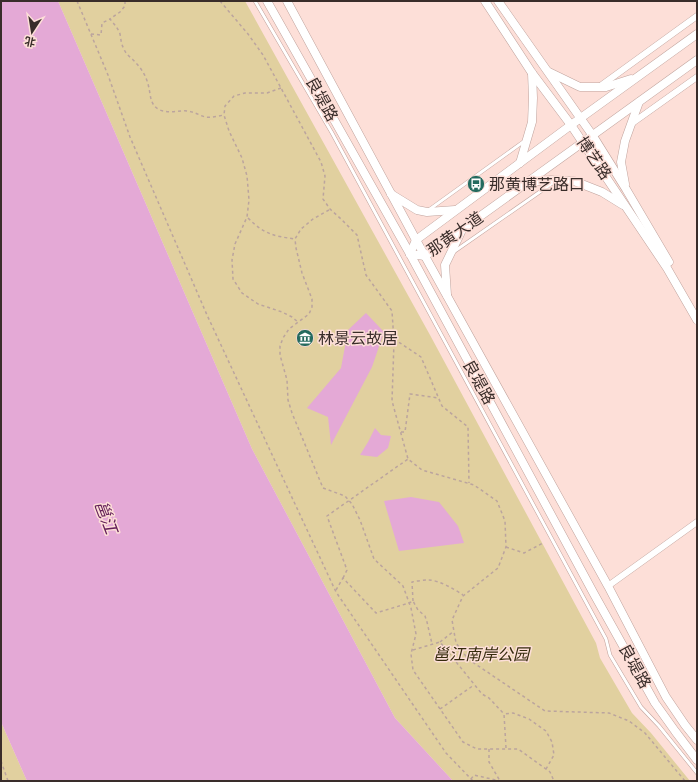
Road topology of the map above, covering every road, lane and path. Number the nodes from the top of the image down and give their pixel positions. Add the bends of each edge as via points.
1 (77, 1) edge
2 (125, 1) edge
3 (220, 1) edge
4 (255, 1) edge
5 (267, 1) edge
6 (287, 1) edge
7 (485, 1) edge
8 (498, 1) edge
9 (697, 16) edge
10 (110, 19) junction
11 (91, 34) junction
12 (697, 34) edge
13 (697, 60) edge
14 (548, 72) junction
15 (532, 73) junction
16 (638, 77) junction
17 (697, 77) edge
18 (599, 87) junction
19 (281, 88) junction
20 (639, 102) junction
21 (224, 116) junction
22 (581, 118) junction
23 (631, 124) junction
24 (571, 125) junction
25 (593, 136) junction
26 (526, 140) junction
27 (583, 142) junction
28 (520, 163) junction
29 (557, 180) junction
30 (528, 182) junction
31 (626, 188) junction
32 (390, 193) junction
33 (626, 207) junction
34 (330, 209) junction
35 (456, 210) junction
36 (427, 212) junction
37 (247, 217) junction
38 (461, 230) junction
39 (296, 239) junction
40 (416, 240) junction
41 (410, 254) junction
42 (450, 254) junction
43 (425, 256) junction
44 (448, 298) junction
45 (697, 309) edge
46 (697, 320) edge
47 (298, 322) junction
48 (394, 339) junction
49 (439, 398) junction
50 (401, 432) junction
51 (408, 459) junction
52 (469, 483) junction
53 (349, 500) junction
54 (697, 522) edge
55 (542, 543) dead end
56 (506, 547) junction
57 (343, 578) junction
58 (608, 586) junction
59 (336, 590) junction
60 (463, 596) junction
61 (413, 601) junction
62 (409, 603) junction
63 (454, 631) junction
64 (440, 642) junction
65 (432, 644) junction
66 (412, 650) junction
67 (474, 685) junction
68 (440, 709) junction
69 (504, 714) junction
70 (697, 740) edge
71 (489, 749) junction
72 (506, 749) junction
73 (697, 760) edge
74 (1, 761) edge
75 (546, 769) junction
76 (697, 773) edge
77 (472, 780) edge
78 (8, 781) edge
79 (500, 781) edge
80 (554, 781) edge
81 (685, 781) edge

1 - 11 path
2 - 10 path via 125,6
3 - 19 path via 263,55
4 - 76 lane via 340,147 606,639 610,654 641,707
5 - 41 main road, 良堤路
6 - 32 main road, 良堤路
7 - 15 main road, 博艺路
8 - 14 main road, 博艺路
9 - 18 street
10 - 11 path via 102,23 101,35
10 - 21 path via 117,27 124,50 145,76 154,106 168,112 188,111 210,117
11 - 59 path via 130,137 207,315
12 - 16 main road, 那黄大道
13 - 20 main road, 那黄大道
14 - 18 main road via 580,87
14 - 22 main road, 博艺路
15 - 24 main road, 博艺路
15 - 26 main road via 532,122
16 - 18 main road
16 - 22 main road, 那黄大道
17 - 23 street
19 - 21 path via 267,93 234,96 225,106
19 - 34 path via 321,162 325,176 323,199
20 - 23 main road
20 - 25 main road, 那黄大道
21 - 37 path via 247,176
22 - 24 main road, 那黄大道
22 - 25 main road, 博艺路
23 - 31 main road via 621,162
24 - 27 main road, 博艺路
24 - 28 main road, 那黄大道
25 - 27 main road, 那黄大道
25 - 31 main road, 博艺路
26 - 28 main road
26 - 36 lane
27 - 30 main road, 那黄大道
27 - 33 main road, 博艺路
28 - 35 main road, 那黄大道
29 - 30 main road
29 - 33 main road via 574,181 602,192
29 - 42 lane
30 - 38 main road, 那黄大道
31 - 45 main road, 博艺路
32 - 36 main road via 417,210
32 - 40 main road, 良堤路
33 - 46 main road, 博艺路 via 667,268
34 - 39 path via 301,229
34 - 48 path via 356,235 366,275 392,311
35 - 36 main road
35 - 40 main road, 那黄大道
37 - 39 path via 269,234
37 - 47 path via 235,244 232,260 233,279 242,293 258,304 282,312
38 - 42 main road
38 - 43 main road, 那黄大道
39 - 47 path via 302,273 312,299 309,314
40 - 41 main road, 那黄大道
40 - 43 main road, 良堤路
41 - 43 main road, 那黄大道
41 - 73 main road, 良堤路 via 655,703
42 - 44 main road via 445,265
43 - 44 main road, 良堤路
44 - 58 main road, 良堤路
47 - 53 path via 283,338 280,346 288,400 296,425 324,488
48 - 49 path via 421,357
48 - 50 path via 392,401
49 - 50 path via 410,394 405,432
49 - 52 path via 442,406 468,427
50 - 51 path
51 - 52 path via 422,470
51 - 53 path
52 - 56 path via 497,501 505,521
53 - 57 path via 327,516 347,570
53 - 62 path via 360,520 374,559 403,586
54 - 58 street
55 - 56 path via 524,553
56 - 60 path via 498,568
57 - 59 path
57 - 62 path via 376,613
58 - 70 main road, 良堤路 via 666,697
59 - 77 path via 446,753
60 - 61 path via 455,589 428,580 412,582
60 - 63 path via 452,620
61 - 62 path
61 - 65 path via 428,622
62 - 66 path via 416,634
63 - 64 path
63 - 81 path via 456,643 468,659 545,711 609,714 629,722 645,733
64 - 65 path
64 - 67 path
65 - 66 path
66 - 68 path via 414,670
67 - 68 path
67 - 69 path
68 - 71 path via 462,742 477,749
69 - 72 path
69 - 75 path via 513,713 529,719 546,731 552,742 554,755
71 - 72 path
71 - 79 path via 488,762
72 - 75 path via 518,749
74 - 78 path
75 - 80 path
77 - 79 path via 474,775

